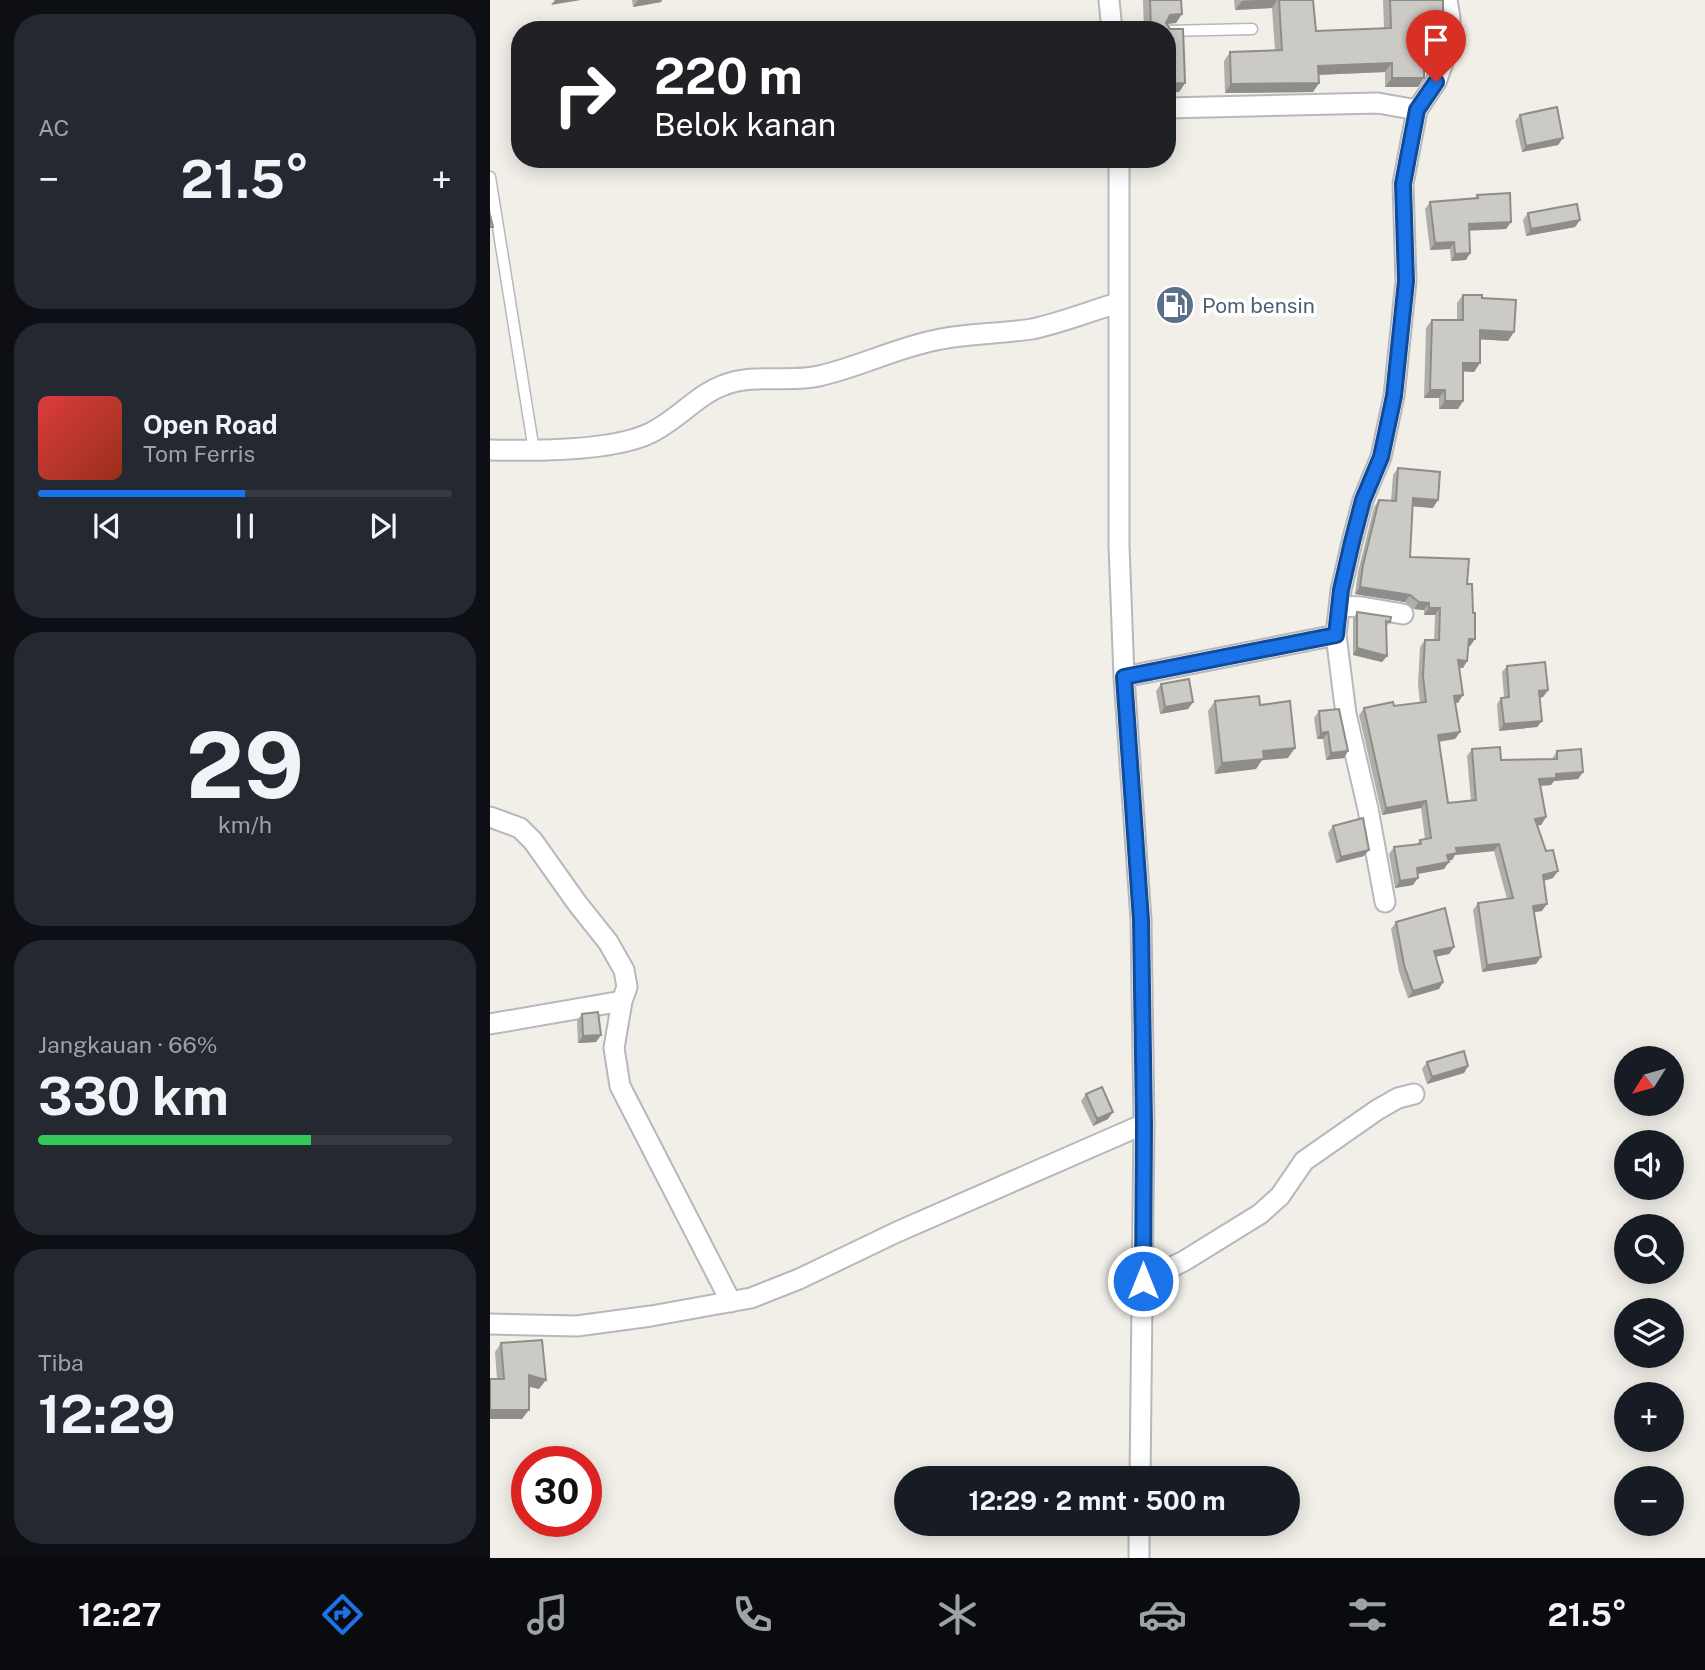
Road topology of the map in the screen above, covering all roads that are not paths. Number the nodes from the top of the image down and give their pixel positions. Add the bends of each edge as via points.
1 (1109, 0) edge
2 (1447, 0) edge
3 (1111, 21) edge
4 (1252, 29) dead end
5 (1176, 31) edge
6 (1176, 107) edge
7 (1417, 110) junction
8 (1119, 168) edge
9 (490, 177) edge
10 (1118, 303) junction
11 (490, 450) edge
12 (534, 451) junction
13 (1340, 606) junction
14 (1403, 614) dead end
15 (1336, 635) junction
16 (1124, 677) junction
17 (490, 817) edge
18 (1385, 902) dead end
19 (622, 1001) junction
20 (490, 1024) edge
21 (1414, 1094) dead end
22 (1144, 1124) junction
23 (1143, 1281) junction
24 (731, 1302) junction
25 (490, 1324) edge
26 (1140, 1466) edge
27 (1139, 1536) edge
28 (1139, 1558) edge

1 - 3 street
2 - 7 street via 1449,46 1436,82
4 - 5 lane
6 - 7 street via 1378,103
7 - 13 street via 1403,184 1406,281 1394,396 1381,457 1363,500
8 - 10 street
9 - 12 lane
10 - 12 street via 1033,328 938,339 817,376 724,385 647,435
10 - 16 street
11 - 12 street
13 - 14 street
13 - 15 street
15 - 16 street
15 - 18 street via 1346,714
16 - 22 street via 1141,920
17 - 19 street via 520,828 533,841 608,942 624,970 627,986
19 - 20 street
19 - 24 street via 614,1048 620,1086
21 - 23 street via 1377,1110 1304,1161 1280,1196 1260,1214
22 - 23 street
22 - 24 street via 799,1279
23 - 26 street
24 - 25 street via 577,1326
27 - 28 street

